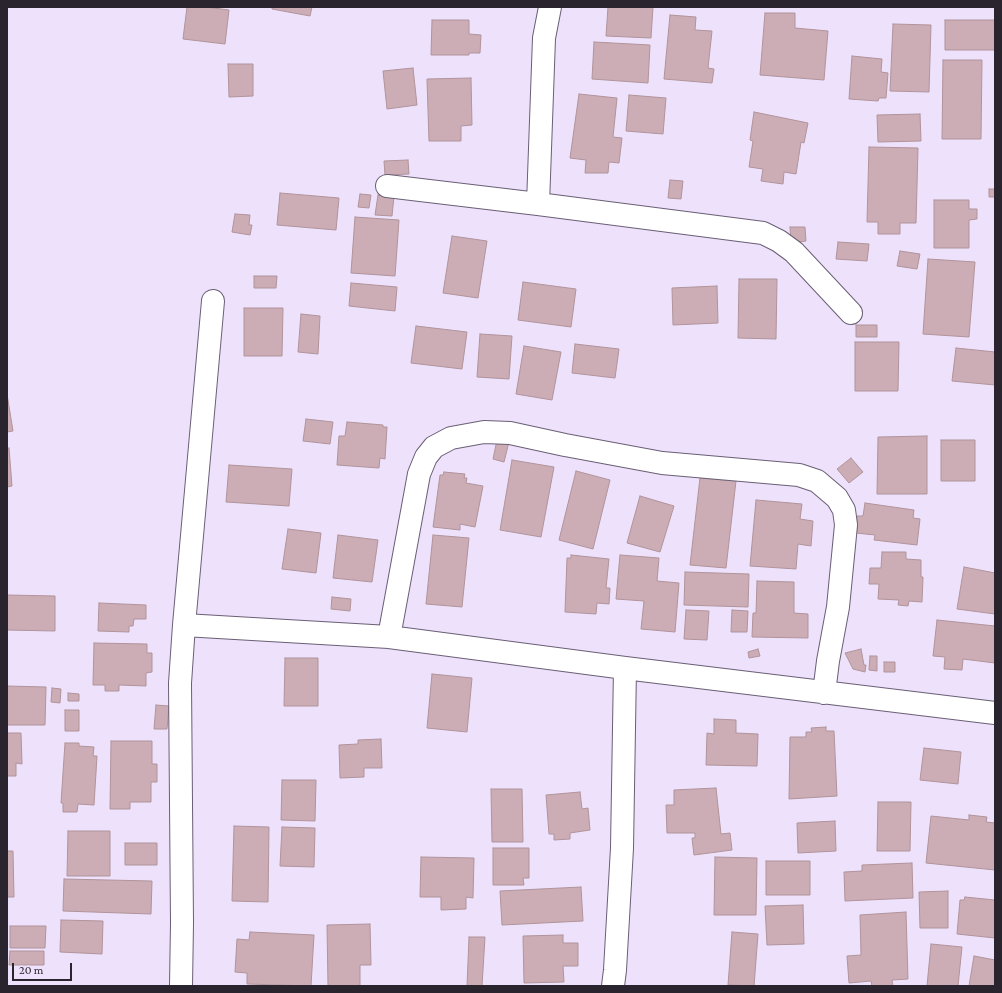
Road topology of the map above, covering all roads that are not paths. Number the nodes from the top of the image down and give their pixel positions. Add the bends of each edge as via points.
1 (550, 7) edge
2 (387, 186) dead end
3 (538, 204) junction
4 (213, 301) dead end
5 (851, 313) dead end
6 (184, 625) junction
7 (389, 637) junction
8 (625, 668) junction
9 (824, 693) junction
10 (995, 713) edge
11 (181, 986) edge
12 (613, 986) edge

1 - 3 street via 544,38
2 - 3 street
3 - 5 street via 763,233 794,252
4 - 6 street
6 - 7 street
6 - 11 street via 180,683
7 - 8 street
7 - 9 street via 419,474 426,457 434,447 451,438 484,432 510,434 662,463 799,475 817,481 838,498 844,510 846,525 838,607
8 - 9 street
8 - 12 street via 622,848
9 - 10 street

